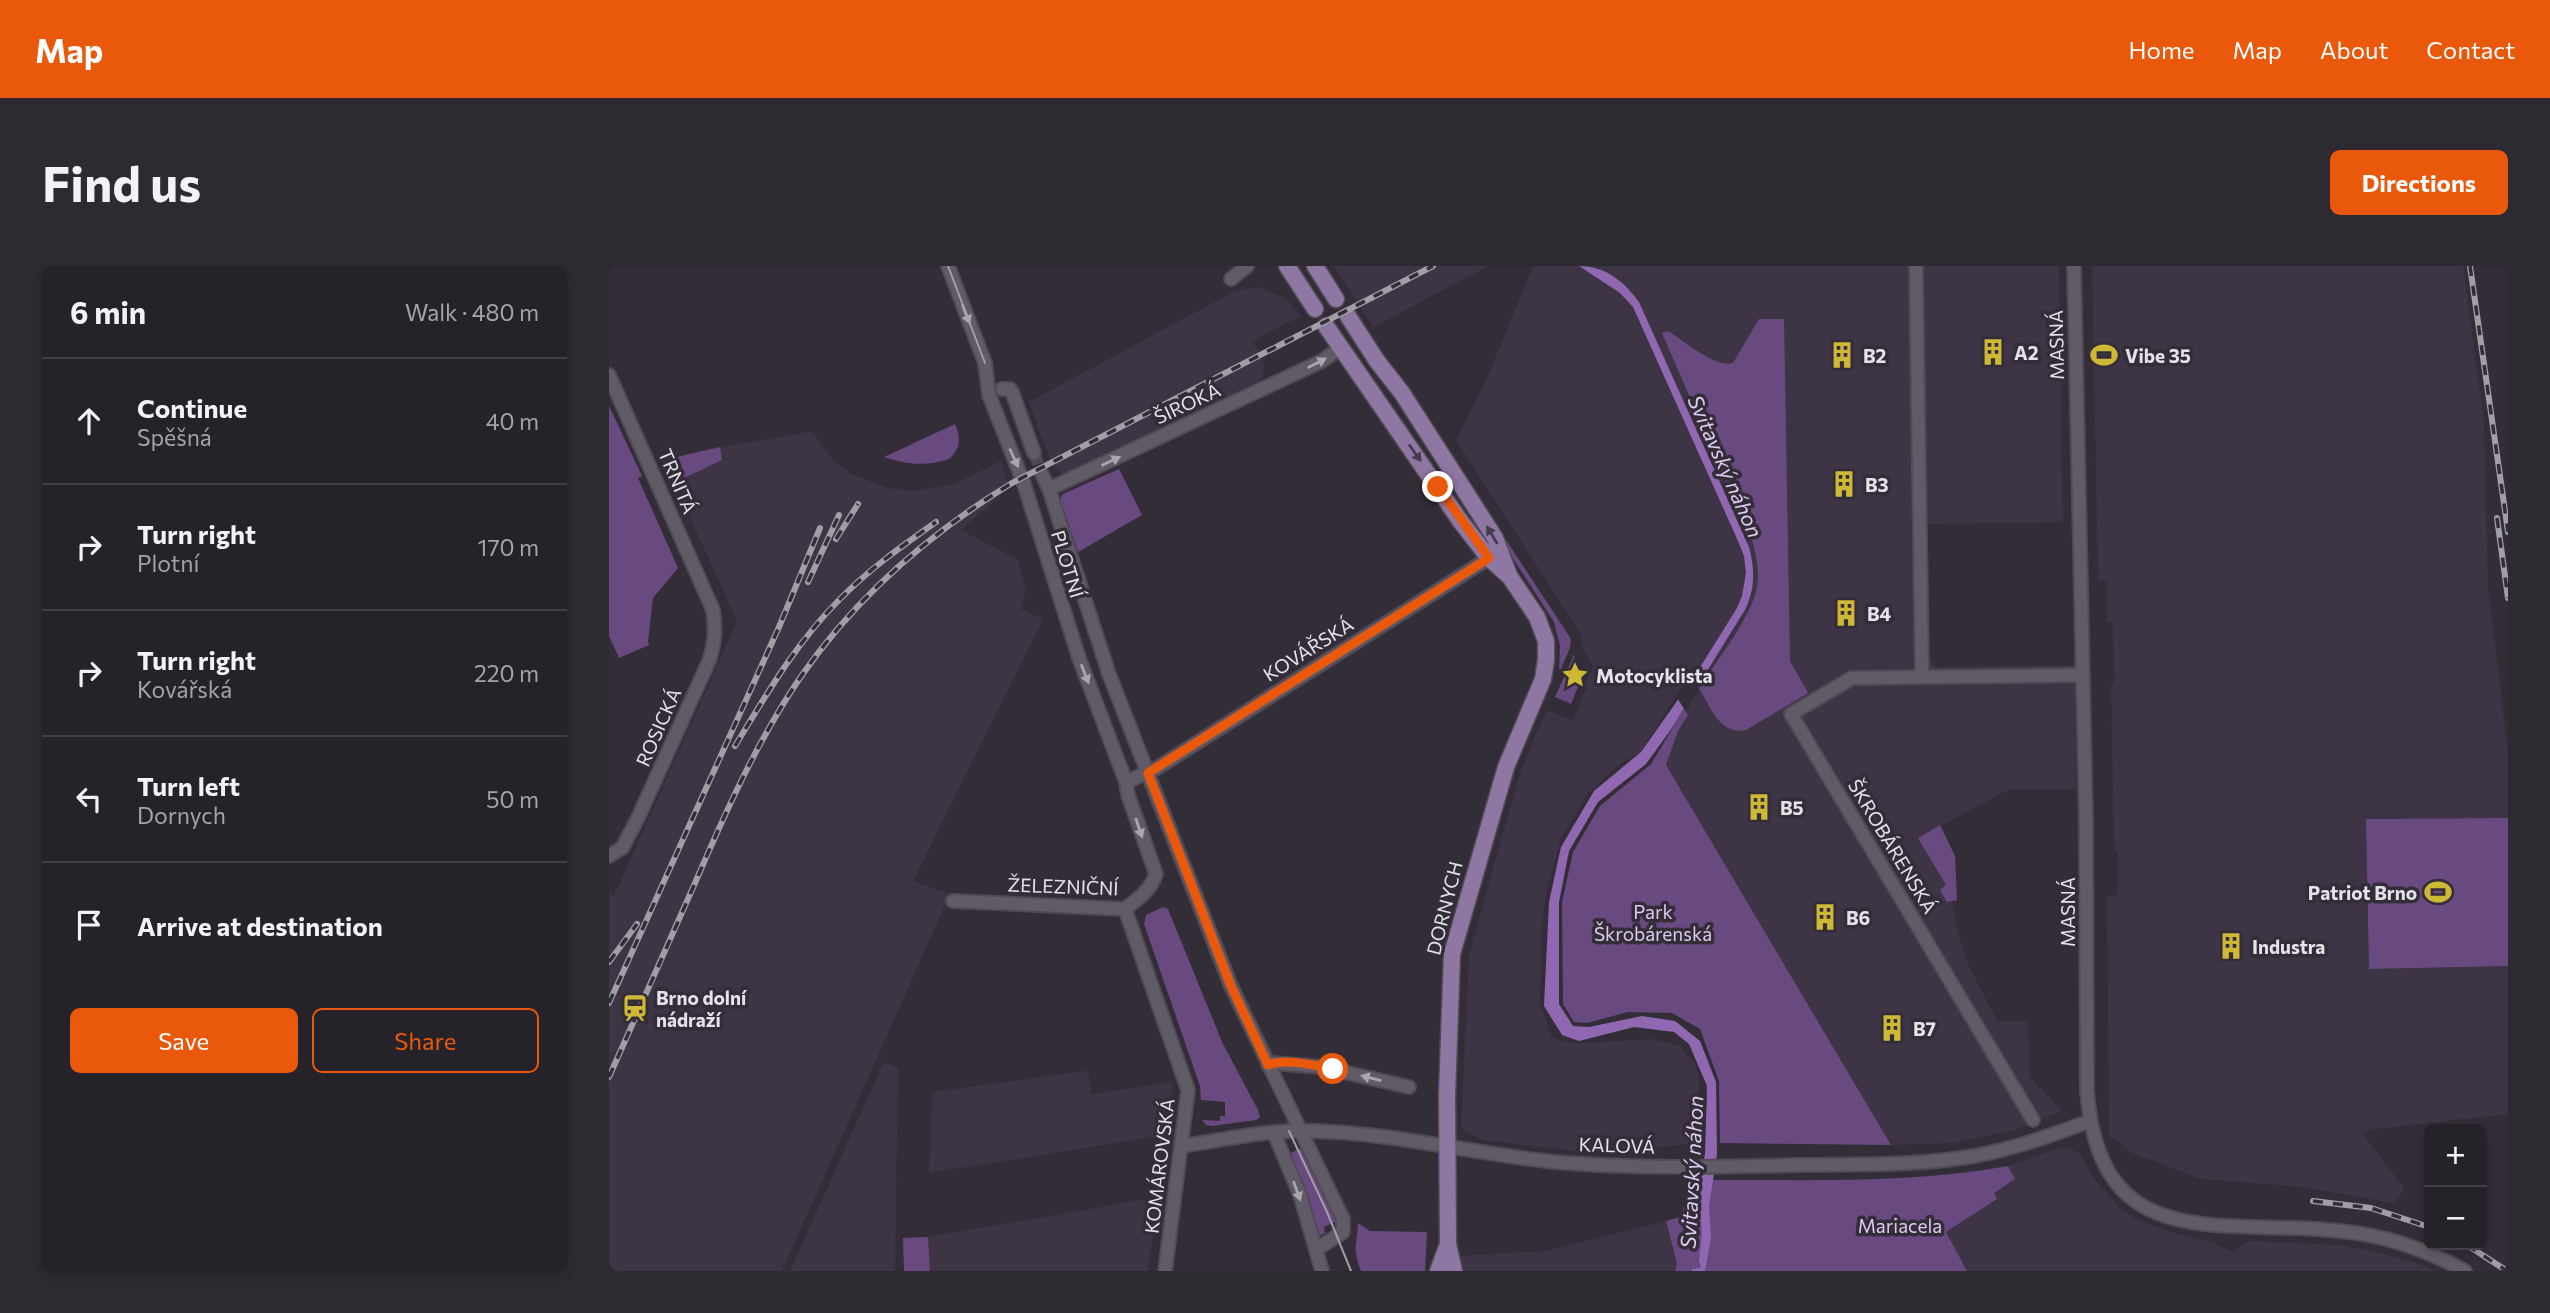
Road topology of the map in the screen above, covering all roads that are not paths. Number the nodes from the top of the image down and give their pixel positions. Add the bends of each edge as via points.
1 (947, 266) edge
2 (1247, 266) edge
3 (1287, 266) edge
4 (1315, 266) edge
5 (1916, 266) edge
6 (2074, 266) edge
7 (1231, 279) dead end
8 (1336, 299) dead end
9 (1315, 309) dead end
10 (1348, 316) dead end
11 (1326, 326) dead end
12 (1341, 348) junction
13 (609, 375) edge
14 (1002, 389) dead end
15 (1034, 453) tunnel mouth
16 (1042, 474) tunnel mouth
17 (1049, 489) junction
18 (1489, 558) junction
19 (1510, 577) junction
20 (710, 604) joint
21 (2082, 675) junction
22 (1922, 676) junction
23 (1148, 773) junction
24 (1126, 782) junction
25 (609, 856) edge
26 (1156, 874) joint
27 (953, 901) dead end
28 (1125, 909) junction
29 (1268, 1065) junction
30 (1409, 1087) dead end
31 (2033, 1121) dead end
32 (2090, 1121) junction
33 (1299, 1131) junction
34 (1274, 1133) junction
35 (1181, 1146) junction
36 (1448, 1147) junction
37 (1448, 1244) junction
38 (1317, 1249) junction
39 (1165, 1271) edge
40 (1322, 1271) edge
41 (1438, 1271) edge
42 (1454, 1271) edge
43 (2465, 1271) edge

1 -> 24 street, PLOTNÍ via 985,363 989,395
2 - 7 street
3 - 9 main road
4 - 8 main road
5 - 22 street
6 - 21 street, MASNÁ
19 -> 10 main road, DORNYCH via 1495,538
11 - 12 main road, DORNYCH
17 -> 12 street, ŠIROKÁ
12 -> 18 main road, DORNYCH
13 - 20 street, TRNITÁ
14 - 15 street via 1012,392
16 - 17 street, PLOTNÍ
17 - 23 street, PLOTNÍ via 1096,636
18 - 19 main road, DORNYCH
18 - 23 street, KOVÁŘSKÁ
19 - 36 main road, DORNYCH via 1541,624 1546,660 1543,679 1499,788 1452,954
20 - 25 street, ROSICKÁ via 716,631 709,661 637,820 622,848
21 - 22 street, ŠKROBÁRENSKÁ
21 - 32 street, MASNÁ
22 - 31 street, ŠKROBÁRENSKÁ via 1852,678 1791,714
23 - 24 street, KOVÁŘSKÁ
23 - 29 street, PLOTNÍ via 1235,997
24 -> 26 street, PLOTNÍ
26 - 28 street, ŽELEZNIČNÍ via 1143,895
27 - 28 street, ŽELEZNIČNÍ
28 - 35 street, KOMÁROVSKÁ via 1187,1082
30 -> 29 street via 1333,1069
29 - 33 street, PLOTNÍ
32 - 36 street, KALOVÁ via 2016,1147 1957,1159 1881,1164 1562,1163
32 - 43 street, MASNÁ via 2101,1161 2113,1181 2141,1206 2163,1215 2225,1227 2342,1231 2393,1242
33 - 34 street, KALOVÁ
33 - 36 street, KALOVÁ via 1392,1137
33 - 38 street, PLOTNÍ via 1344,1224 1341,1234
34 - 35 street, KALOVÁ
34 -> 38 street
35 - 39 street, KOMÁROVSKÁ
36 - 37 main road, DORNYCH
37 - 41 main road
37 - 42 main road, DORNYCH
38 - 40 street

